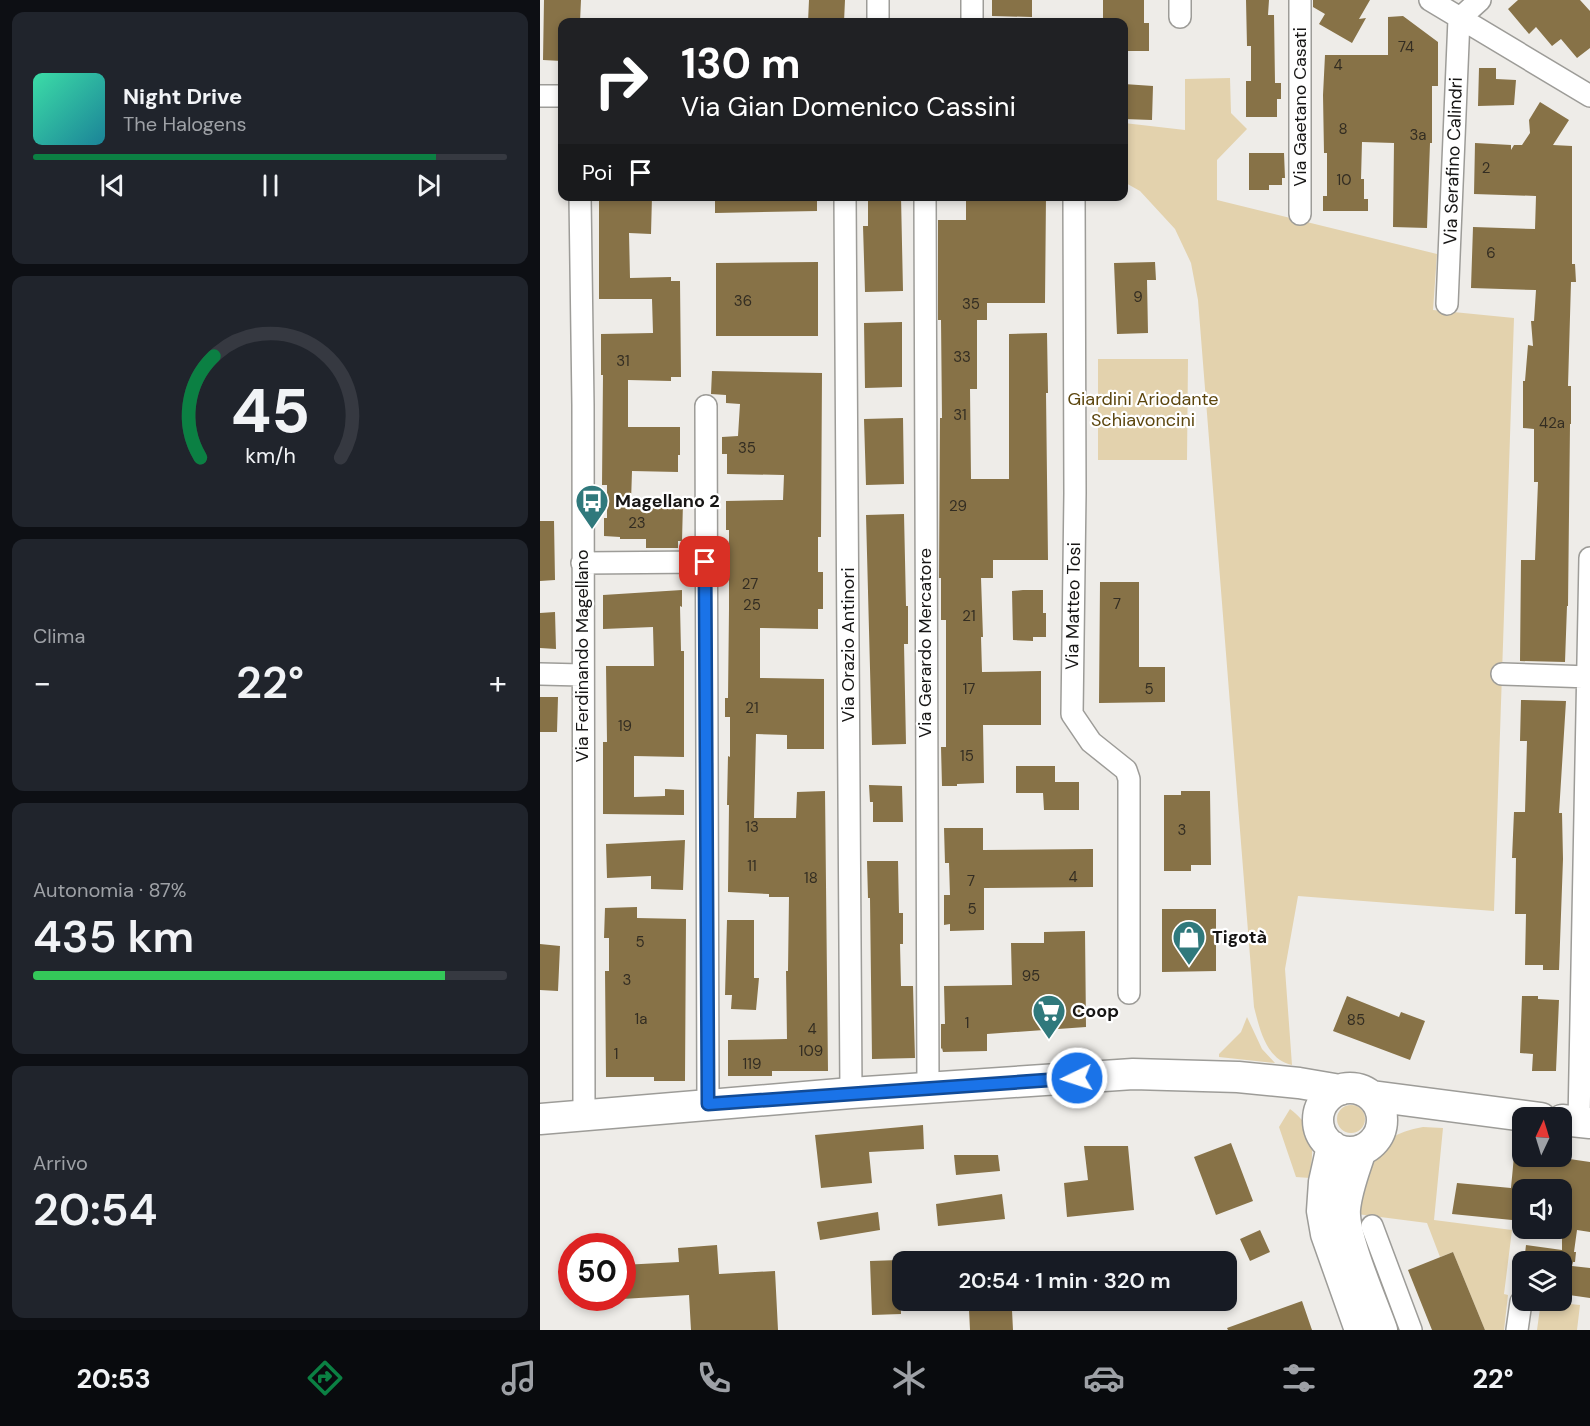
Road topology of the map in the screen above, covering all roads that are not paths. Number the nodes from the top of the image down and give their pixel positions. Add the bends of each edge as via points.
1 (878, 0) edge
2 (972, 0) edge
3 (1300, 0) edge
4 (1430, 0) edge
5 (1480, 0) edge
6 (878, 18) edge
7 (972, 18) edge
8 (1459, 19) junction
9 (1587, 89) edge
10 (580, 201) edge
11 (845, 201) edge
12 (925, 201) edge
13 (1074, 201) edge
14 (1300, 214) dead end
15 (1447, 304) dead end
16 (706, 406) dead end
17 (1590, 558) edge
18 (705, 562) junction
19 (582, 563) junction
20 (540, 674) edge
21 (1502, 674) dead end
22 (582, 675) junction
23 (1589, 677) edge
24 (1129, 993) dead end
25 (1238, 1077) junction
26 (928, 1089) junction
27 (1340, 1090) junction
28 (851, 1093) junction
29 (1372, 1096) junction
30 (708, 1104) junction
31 (1472, 1110) junction
32 (1319, 1114) junction
33 (584, 1115) junction
34 (1512, 1115) edge
35 (540, 1119) edge
36 (1577, 1122) edge
37 (1381, 1128) junction
38 (1332, 1146) junction
39 (1361, 1150) junction
40 (1372, 1226) dead end
41 (1520, 1311) edge
42 (1359, 1330) edge
43 (1383, 1330) edge
44 (1411, 1330) edge
45 (1517, 1330) edge

1 - 6 street
2 - 7 street
3 - 14 street, Via Gaetano Casati
4 - 8 street
5 - 8 street
8 - 9 street
8 - 15 street, Via Serafino Calindri
10 - 19 street, Via Ferdinando Magellano
11 - 28 street, Via Orazio Antinori
12 - 26 street, Via Gerardo Mercatore
13 - 24 street, Via Matteo Tosi via 1072,714 1091,742 1126,770 1129,779
16 - 18 street
17 - 23 street
18 - 19 street
18 - 30 street
19 - 22 street, Via Ferdinando Magellano
20 - 22 street
21 - 23 street
22 - 33 street, Via Ferdinando Magellano
23 - 36 street
25 - 26 main road via 1133,1074
25 - 27 main road
25 - 32 main road
26 - 28 main road
27 - 29 main road via 1357,1089
27 - 32 main road via 1327,1098
28 - 30 main road
29 - 31 main road
29 - 37 main road via 1380,1109
30 - 33 main road
31 - 34 main road
31 - 37 main road via 1405,1119
32 - 38 main road via 1321,1132
33 - 35 main road
37 - 39 main road
38 - 39 main road
38 - 42 main road via 1322,1211 1326,1234
39 - 43 main road via 1345,1211 1348,1234
40 - 44 street
41 - 45 street

